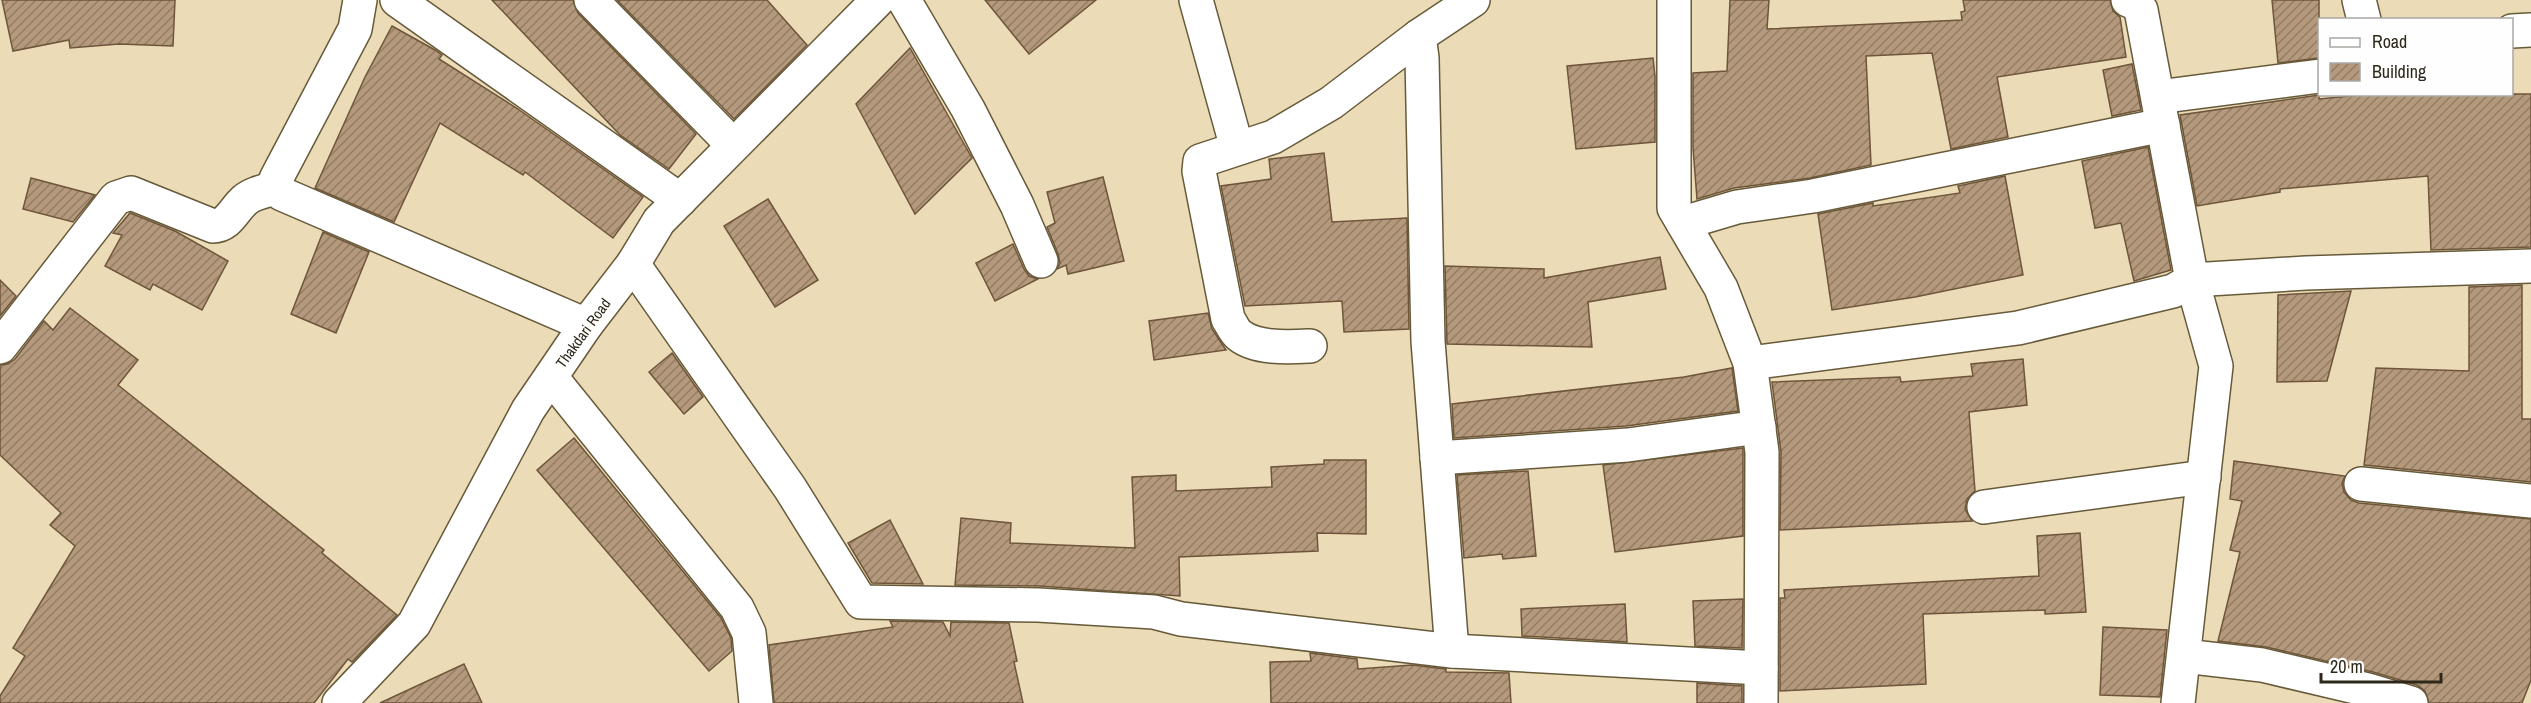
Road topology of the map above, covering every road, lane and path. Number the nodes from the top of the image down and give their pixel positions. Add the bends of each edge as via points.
1 (360, 0) edge
2 (397, 0) edge
3 (591, 0) edge
4 (878, 0) edge
5 (904, 0) edge
6 (1196, 0) edge
7 (1473, 0) edge
8 (1674, 0) edge
9 (2128, 0) edge
10 (2359, 0) edge
11 (2364, 18) edge
12 (2531, 30) edge
13 (2513, 31) edge
14 (1419, 36) junction
15 (2318, 76) edge
16 (2161, 111) junction
17 (734, 145) junction
18 (1237, 148) junction
19 (276, 188) junction
20 (680, 200) junction
21 (1683, 223) junction
22 (1041, 261) dead end
23 (633, 264) junction
24 (2531, 266) edge
25 (2192, 280) junction
26 (586, 325) junction
27 (1310, 346) dead end
28 (0, 347) edge
29 (1750, 363) junction
30 (551, 377) junction
31 (1759, 428) junction
32 (1437, 458) junction
33 (2204, 477) junction
34 (2361, 484) dead end
35 (2531, 501) edge
36 (1984, 507) dead end
37 (1452, 651) junction
38 (2184, 656) junction
39 (1761, 668) junction
40 (367, 691) edge
41 (339, 703) edge
42 (756, 703) edge
43 (1761, 703) edge
44 (2178, 703) edge
45 (2411, 703) edge

1 - 19 street via 355,29 276,179
2 - 20 street
3 - 17 street
4 - 17 street, Thakdari Road
5 - 22 street via 968,109
6 - 18 street
7 - 14 street
8 - 21 street via 1674,208
9 - 16 street via 2141,10
10 - 11 street
12 - 13 street
14 - 18 street via 1331,103 1273,137
14 - 32 street via 1428,341
15 - 16 street
16 - 21 street via 1813,196 1737,207
16 - 25 street
17 - 20 street, Thakdari Road
18 - 27 street via 1200,161 1199,171 1228,318 1238,334 1252,341
19 - 26 street via 282,194
19 - 28 street via 246,199 219,226 131,193 116,198
20 - 23 street, Thakdari Road via 659,221
21 - 29 street via 1721,288
23 - 26 street, Thakdari Road
23 - 37 street via 790,488 861,602 1038,605 1154,612 1180,619
24 - 25 street
25 - 29 street via 2174,291 2018,328
25 - 33 street via 2216,366
26 - 30 street, Thakdari Road
29 - 31 street
30 - 40 street, Thakdari Road via 528,410 414,624
30 - 42 street via 737,608 748,633
31 - 32 street via 1628,445
31 - 39 street
32 - 37 street
33 - 36 street
33 - 38 street
34 - 35 street
37 - 39 street
38 - 44 street
38 - 45 street via 2262,665
39 - 43 street
40 - 41 street, Thakdari Road

